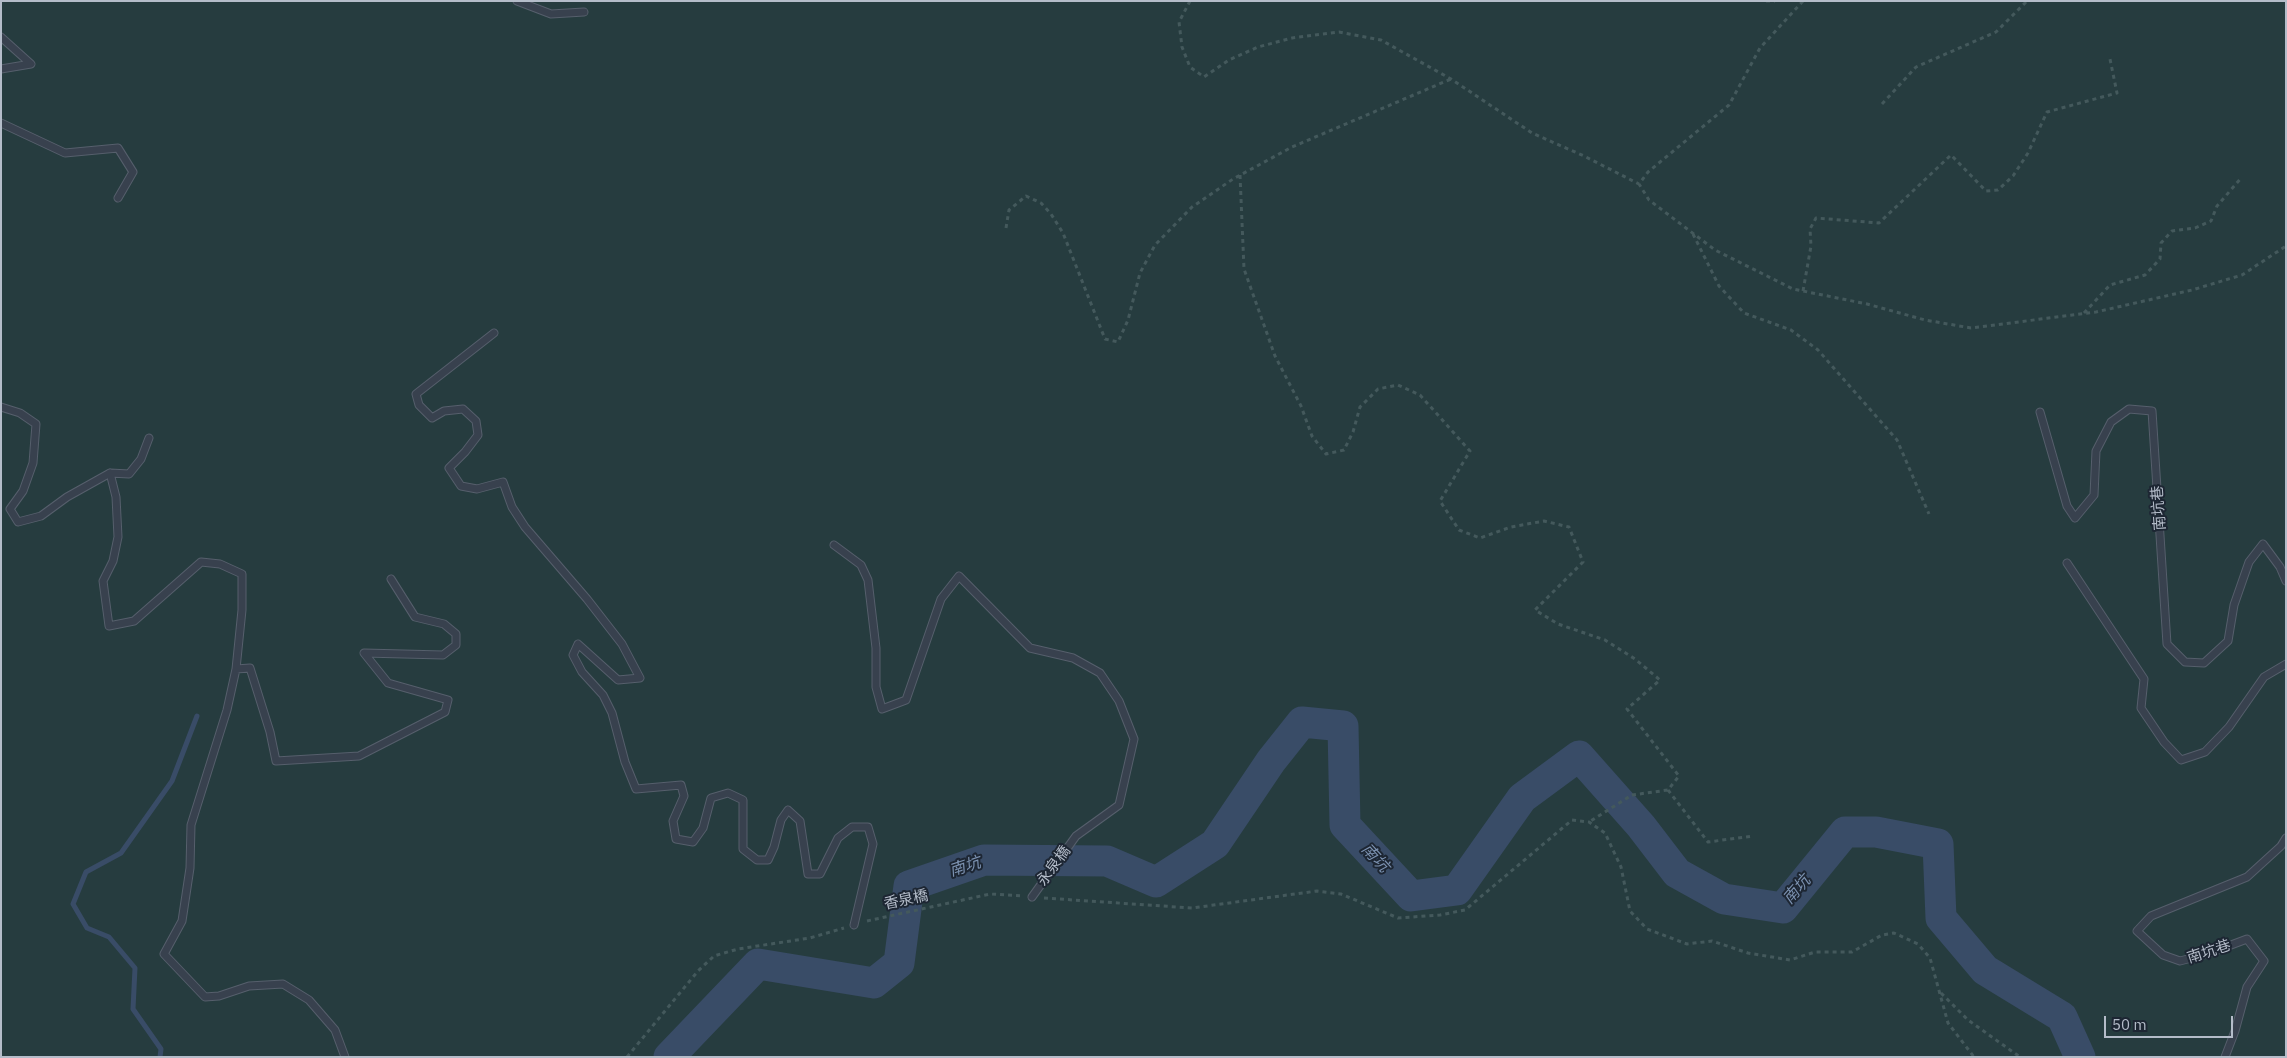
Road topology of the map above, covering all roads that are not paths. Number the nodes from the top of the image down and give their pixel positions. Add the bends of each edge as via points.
1 (517, 1) edge
2 (584, 12) dead end
3 (1, 37) edge
4 (1, 69) edge
5 (1, 123) edge
6 (118, 198) dead end
7 (494, 333) dead end
8 (1, 407) edge
9 (2040, 412) dead end
10 (150, 438) dead end
11 (110, 473) junction
12 (834, 545) dead end
13 (2067, 563) dead end
14 (391, 579) dead end
15 (2286, 581) edge
16 (2286, 664) edge
17 (236, 670) junction
18 (2286, 838) edge
19 (1032, 896) road end
20 (854, 925) road end
21 (345, 1057) edge
22 (2225, 1057) edge

1 - 2 lane via 551,14
3 - 4 lane via 31,64
5 - 6 lane via 65,152 118,148 133,172
7 - 20 lane via 416,394 419,405 432,418 444,411 463,409 476,421 478,435 449,468 462,486 477,489 502,482 525,527 588,599 622,644 640,678 618,680 578,644 573,655 582,672 603,695 612,713 636,789 681,785 684,796 673,822 676,839 693,842 703,828 711,798 728,793 743,800 744,849 757,860 768,860 781,820 788,810 800,821 808,874 820,874 838,838 852,827 868,827 873,844
8 - 11 lane via 20,413 36,424 33,463 23,491 10,509 18,522 41,516
9 - 15 lane, 南坑巷 via 2065,499 2075,518 2094,494 2096,451 2111,422 2130,409 2152,411 2167,644 2185,662 2204,663 2228,641 2234,605 2246,570 2264,544
10 - 11 lane via 141,459 129,474
11 - 17 lane via 116,497 118,536 103,581 109,626 134,621 201,562 220,564 242,574
12 - 19 lane, 永泉橋 via 861,565 868,580 876,648 876,687 882,709 906,700 941,599 959,576 1030,648 1073,658 1100,673 1119,701 1134,740 1119,805 1076,836
13 - 16 lane via 2144,679 2141,708 2180,760 2205,752 2229,727 2264,676
14 - 17 lane via 415,617 444,624 456,634 456,646 443,655 364,653 388,684 448,700 445,712 359,756 276,761 250,668
17 - 21 lane via 191,826 190,868 182,921 164,954 205,997 249,986 283,984 309,1000 335,1030
18 - 22 lane, 南坑巷 via 2247,877 2151,916 2137,931 2162,955 2180,961 2246,940 2264,961 2247,986

